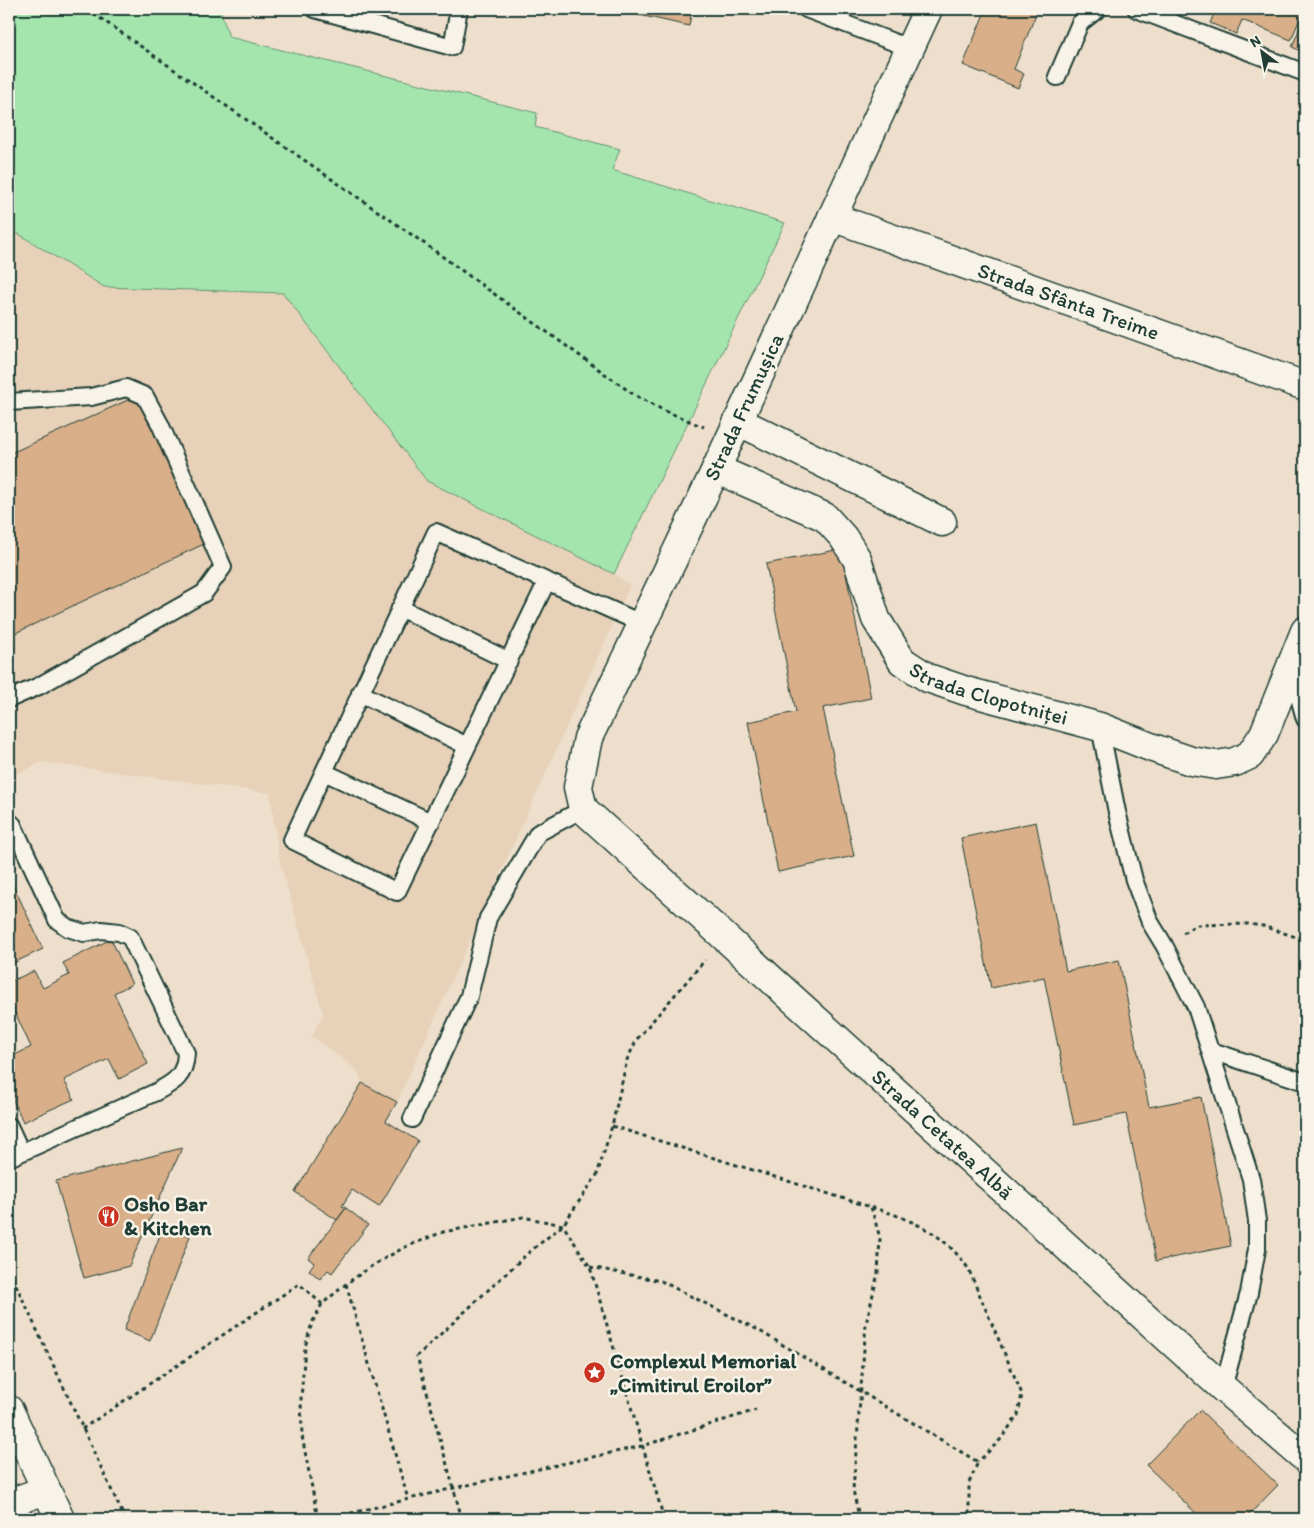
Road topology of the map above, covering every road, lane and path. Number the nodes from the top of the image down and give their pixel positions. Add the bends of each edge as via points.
1 (87, 9) edge
2 (315, 9) edge
3 (459, 9) edge
4 (806, 9) edge
5 (928, 9) edge
6 (1098, 9) edge
7 (1136, 9) edge
8 (909, 48) junction
9 (1305, 73) edge
10 (1057, 78) dead end
11 (832, 217) junction
12 (1305, 386) edge
13 (9, 402) edge
14 (734, 429) junction
15 (716, 469) junction
16 (942, 522) dead end
17 (547, 581) junction
18 (400, 608) junction
19 (642, 624) junction
20 (1305, 631) edge
21 (509, 661) junction
22 (1291, 668) junction
23 (360, 693) junction
24 (9, 699) edge
25 (1305, 719) edge
26 (1100, 727) junction
27 (468, 746) junction
28 (324, 772) junction
29 (583, 809) junction
30 (9, 821) edge
31 (431, 822) junction
32 (726, 936) junction
33 (1305, 940) edge
34 (1164, 945) junction
35 (1212, 1052) junction
36 (1305, 1082) edge
37 (412, 1119) dead end
38 (9, 1126) edge
39 (612, 1126) junction
40 (15, 1155) edge
41 (871, 1207) junction
42 (563, 1225) junction
43 (590, 1267) junction
44 (9, 1270) edge
45 (346, 1284) junction
46 (322, 1304) junction
47 (1223, 1388) junction
48 (860, 1392) junction
49 (9, 1410) edge
50 (756, 1410) dead end
51 (82, 1428) junction
52 (642, 1446) junction
53 (1305, 1458) edge
54 (978, 1462) junction
55 (454, 1488) junction
56 (46, 1490) junction
57 (408, 1500) junction
58 (9, 1503) edge
59 (60, 1519) edge
60 (124, 1519) edge
61 (318, 1519) edge
62 (327, 1519) edge
63 (462, 1519) edge
64 (664, 1519) edge
65 (861, 1519) edge
66 (951, 1519) edge

1 - 14 path via 425,244 633,394 665,411
2 - 3 lane via 452,46
4 - 8 lane
5 - 8 street, Strada Frumușica
6 - 10 lane via 1080,23
7 - 9 lane
8 - 11 street, Strada Frumușica
11 - 12 street, Strada Sfânta Treime
11 - 14 street, Strada Frumușica
13 - 24 lane via 90,398 126,388 145,396 222,567 204,592 39,686
14 - 15 street, Strada Frumușica
14 - 16 street
15 - 19 street, Strada Frumușica
15 - 26 street, Strada Clopotniței via 825,517 843,537 856,559 876,619 902,661 928,678 966,691
17 - 18 lane via 436,532
17 - 19 lane
17 - 21 lane
18 - 21 lane
18 - 23 lane
19 - 29 street, Strada Frumușica via 588,738 578,787
20 - 22 street
21 - 27 lane
22 - 25 lane
22 - 26 street, Strada Clopotniței via 1264,734 1250,755 1235,762 1216,765 1191,761
23 - 27 lane
23 - 28 lane
26 - 34 lane via 1134,880 1150,922
27 - 31 lane
28 - 31 lane
28 - 31 lane via 292,840 397,892
29 - 32 street, Strada Cetatea Albă
29 - 37 lane via 538,833 488,918 469,996
30 - 40 lane via 57,920 84,933 101,930 130,937 186,1053 183,1069 172,1084
32 - 39 path via 637,1039 625,1068
32 - 47 street, Strada Cetatea Albă
33 - 34 path via 1263,926 1196,925
34 - 35 lane via 1196,1007
35 - 36 lane
35 - 47 lane via 1251,1179 1257,1221 1257,1249 1249,1293
38 - 40 lane
39 - 41 path
39 - 42 path via 597,1175
41 - 48 path via 880,1247 878,1273 866,1324
41 - 54 path via 921,1225 940,1236 956,1252 968,1268 1022,1394 1018,1415
42 - 43 path
42 - 45 path via 524,1217 443,1232 372,1265
42 - 55 path via 527,1254 418,1356
43 - 48 path via 661,1280 758,1330
43 - 52 path
44 - 51 path
45 - 46 path
45 - 57 path
46 - 51 path via 300,1284
46 - 61 path via 305,1347 300,1399 302,1436
47 - 53 street, Strada Cetatea Albă
48 - 54 path
48 - 65 path via 853,1490
49 - 56 street
50 - 52 path
51 - 60 path
52 - 55 path
52 - 64 path
54 - 66 path via 969,1483 969,1513
55 - 57 path
55 - 63 path
56 - 58 street
56 - 59 street
57 - 62 path

